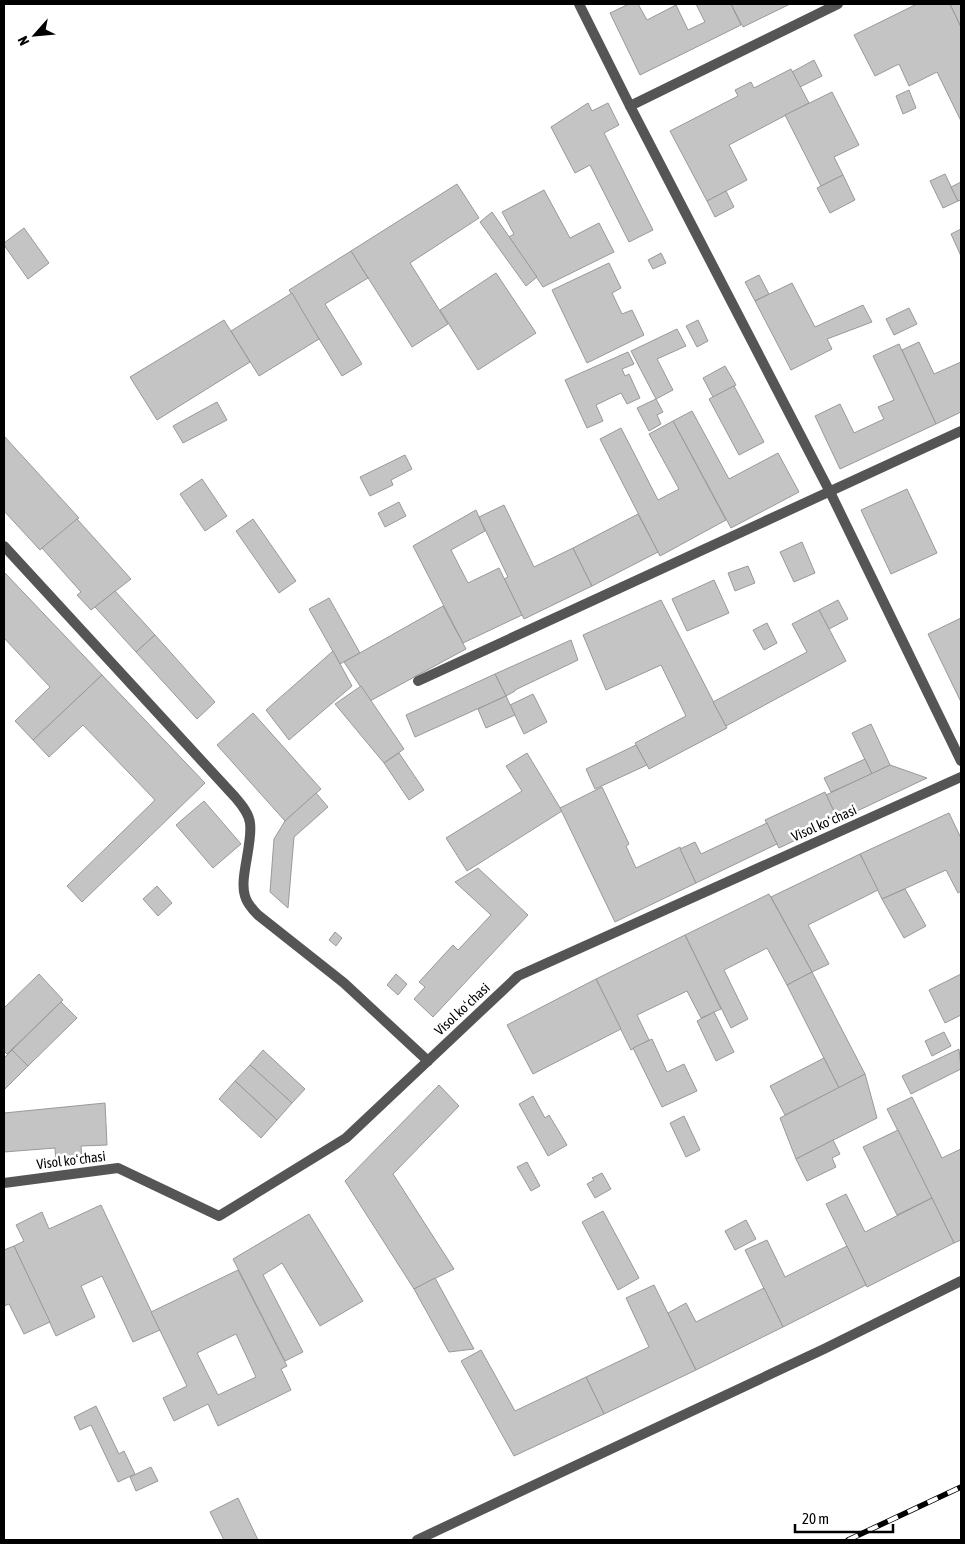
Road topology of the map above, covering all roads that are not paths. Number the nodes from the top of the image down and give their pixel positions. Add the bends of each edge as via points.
1 (579, 4) edge
2 (838, 4) edge
3 (630, 106) junction
4 (961, 431) edge
5 (830, 492) junction
6 (4, 546) edge
7 (418, 681) dead end
8 (961, 761) edge
9 (961, 777) edge
10 (428, 1060) junction
11 (4, 1183) edge
12 (961, 1281) edge
13 (417, 1540) edge

1 - 3 street
2 - 3 street
3 - 5 street
4 - 5 street
5 - 7 street
5 - 8 street
6 - 10 street via 245,810 250,823 244,896 249,906 344,983
9 - 10 street, Visol koʻchasi via 518,976
10 - 11 street, Visol koʻchasi via 346,1138 219,1216 118,1168
12 - 13 street via 824,1349

